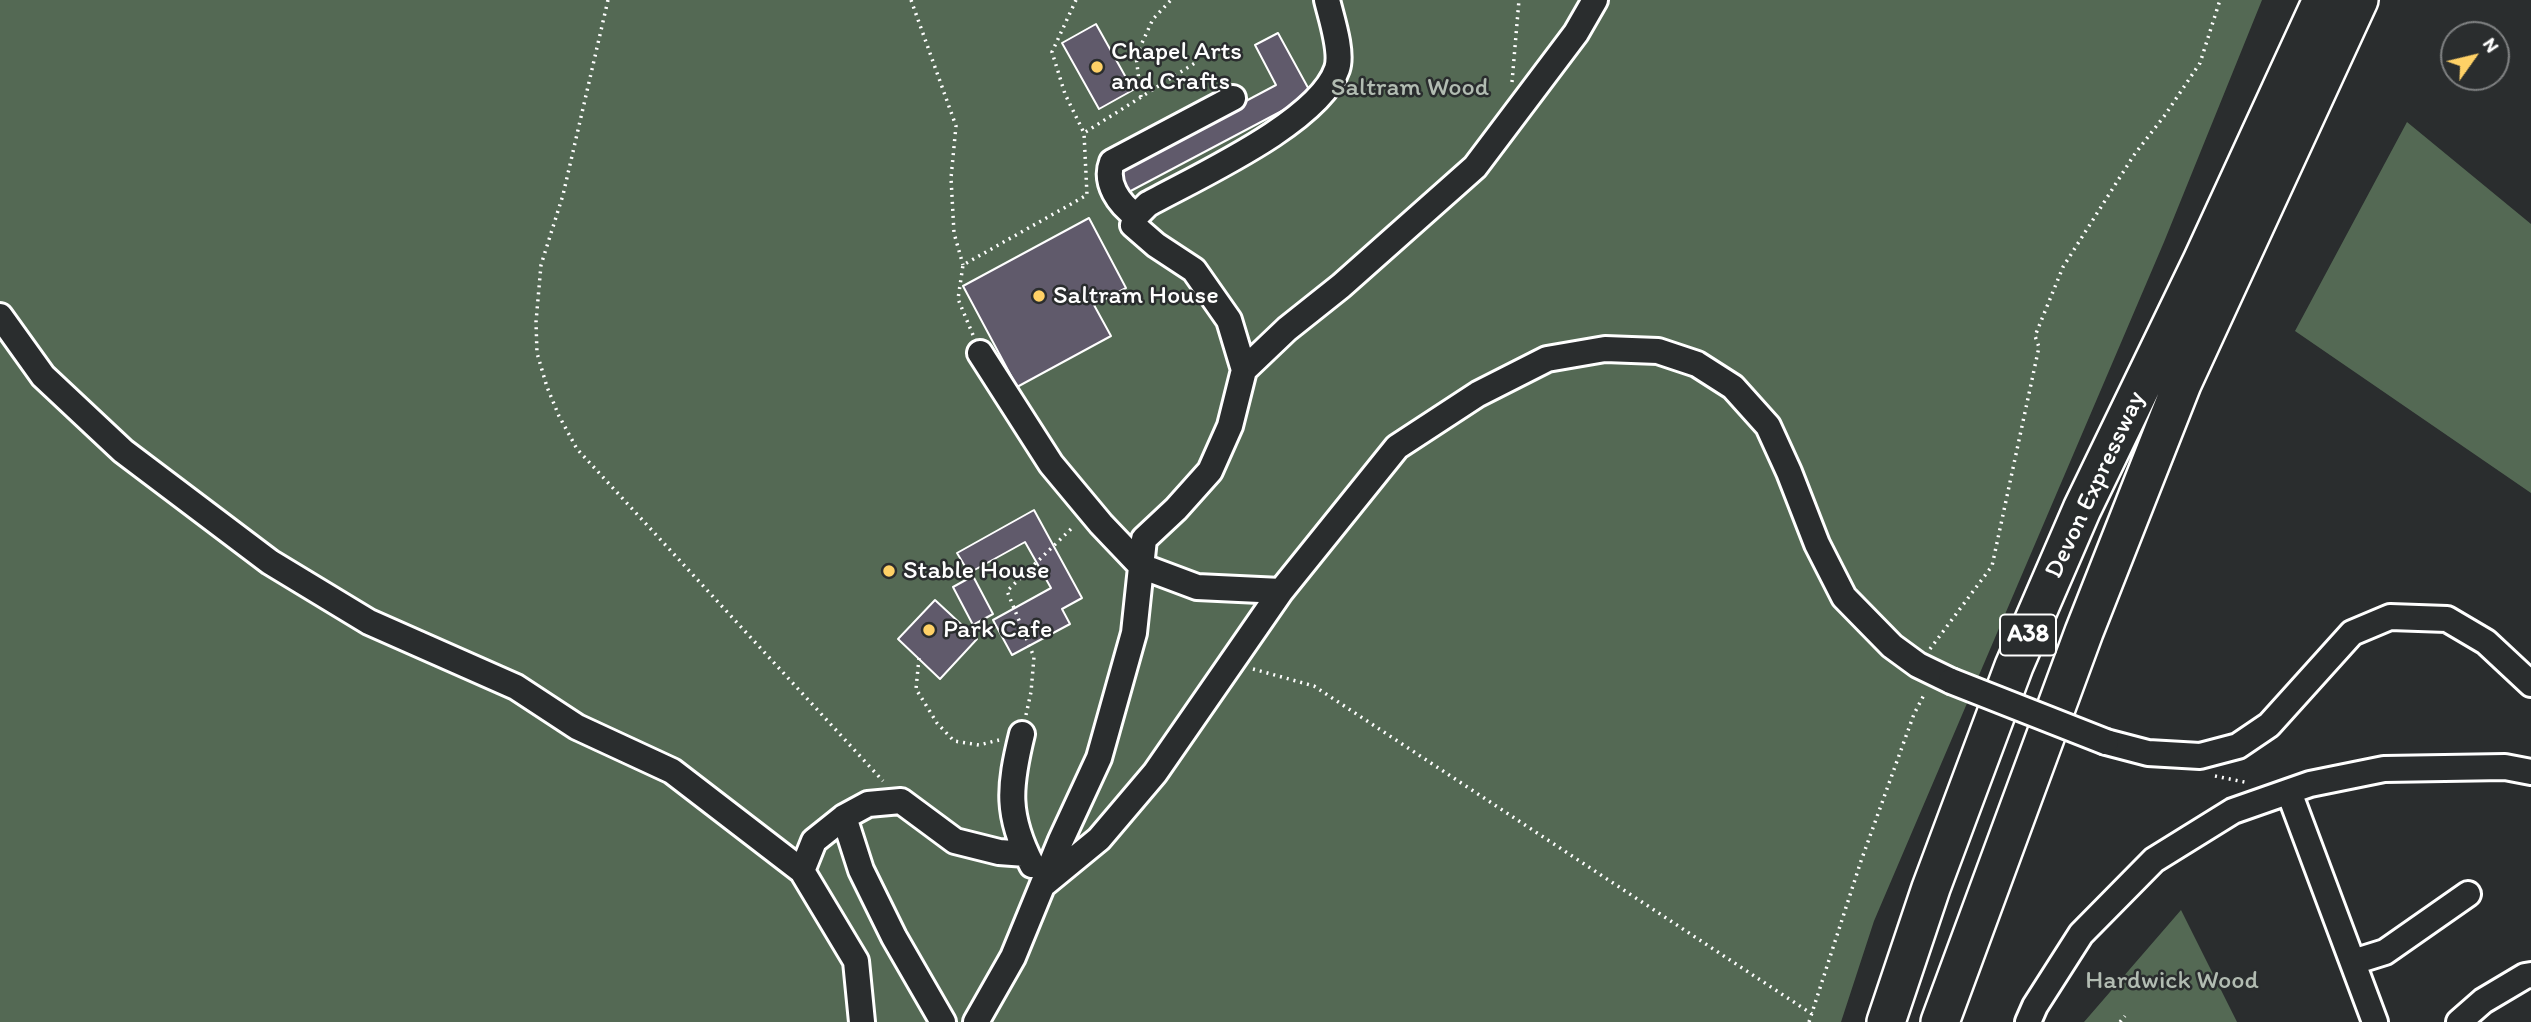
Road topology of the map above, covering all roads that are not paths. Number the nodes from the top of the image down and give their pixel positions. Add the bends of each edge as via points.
1 (1327, 0) edge
2 (1595, 0) edge
3 (2322, 0) edge
4 (2359, 0) edge
5 (2387, 0) edge
6 (1233, 98) dead end
7 (1136, 216) junction
8 (0, 316) edge
9 (980, 353) road end
10 (1244, 370) junction
11 (2140, 490) junction
12 (1141, 566) junction
13 (1281, 591) junction
14 (2531, 684) edge
15 (1022, 734) road end
16 (2531, 772) edge
17 (2289, 792) junction
18 (844, 817) junction
19 (1026, 854) junction
20 (802, 871) junction
21 (1043, 885) junction
22 (2469, 894) dead end
23 (2353, 962) junction
24 (2531, 975) edge
25 (862, 1022) edge
26 (943, 1022) edge
27 (976, 1022) edge
28 (1885, 1022) edge
29 (1940, 1022) edge
30 (2028, 1022) edge
31 (2375, 1022) edge
32 (2459, 1022) edge

1 - 7 street via 1338,67 1312,106 1284,128 1148,204
2 - 10 street via 1576,33 1475,167
3 - 28 highway, Devon Expressway / A38 via 2082,509 2014,666
4 - 11 highway, Devon Expressway / A38 via 2182,384
5 - 11 highway, A38 via 2271,244
6 - 7 street via 1112,162 1110,180 1117,198
7 - 10 street via 1133,225 1194,270 1229,320
8 - 20 street via 43,376 123,451 270,562 369,622 516,687 577,727 672,771
9 - 12 street via 1051,464
10 - 12 street via 1230,426 1210,471 1144,538
11 - 29 highway, Devon Expressway / A38
12 - 13 street via 1197,587
12 - 21 street via 1134,633 1099,758
13 - 14 street, bridge via 1397,447 1478,394 1547,359 1605,349 1658,351 1697,364 1733,387 1768,426 1844,597 1892,646 1951,681 2106,742 2148,753 2200,756 2238,746 2269,725 2352,633 2390,617 2447,620 2486,642
13 - 21 street via 1154,773 1099,839
15 - 19 street via 1010,804
16 - 17 street via 2505,767 2384,769
17 - 23 street
17 - 30 street via 2233,811 2154,860 2081,934
18 - 19 street via 868,804 901,801 955,841
18 - 20 street via 814,841
18 - 26 street via 861,870
19 - 21 street
20 - 25 street via 856,961
21 - 27 street via 1013,957
22 - 23 street via 2385,952
23 - 31 street
24 - 32 street via 2483,1001

